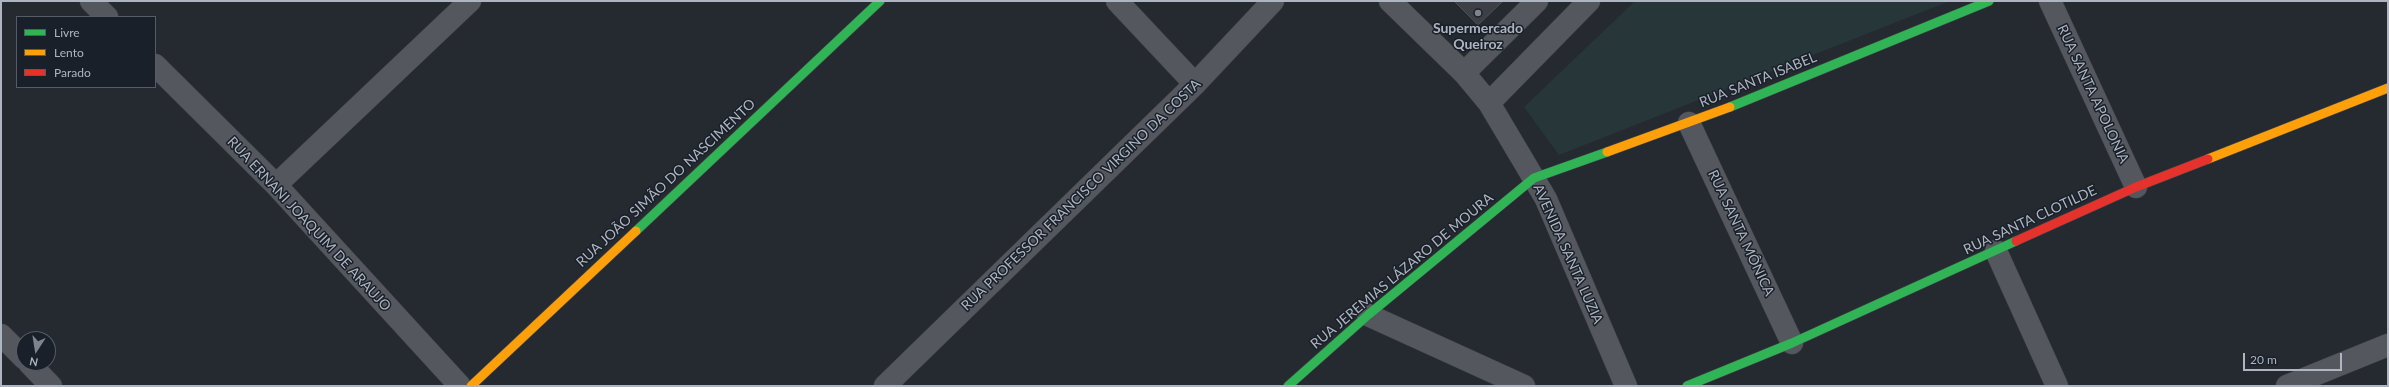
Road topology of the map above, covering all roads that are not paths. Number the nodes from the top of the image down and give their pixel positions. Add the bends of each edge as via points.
1 (91, 1) edge
2 (470, 1) edge
3 (880, 1) edge
4 (1117, 1) edge
5 (1273, 1) edge
6 (1390, 1) edge
7 (1537, 1) edge
8 (1589, 1) edge
9 (2050, 1) edge
10 (1977, 3) edge
11 (106, 16) edge
12 (156, 66) edge
13 (1464, 73) junction
14 (1195, 84) junction
15 (2388, 88) edge
16 (1489, 104) junction
17 (1689, 123) junction
18 (1534, 178) junction
19 (276, 185) junction
20 (2136, 187) junction
21 (1996, 251) junction
22 (1368, 315) junction
23 (1, 335) edge
24 (1792, 343) junction
25 (2388, 345) edge
26 (16, 350) edge
27 (37, 371) edge
28 (51, 386) edge
29 (460, 386) edge
30 (471, 386) edge
31 (885, 386) edge
32 (1288, 386) edge
33 (1524, 386) edge
34 (1626, 386) edge
35 (1687, 386) edge
36 (2057, 386) edge
37 (2287, 386) edge

1 - 11 street
2 - 19 street
3 - 30 street, RUA JOÃO SIMÃO DO NASCIMENTO
4 - 14 street
5 - 14 street, RUA PROFESSOR FRANCISCO VIRGINO DA COSTA
6 - 13 street, AVENIDA SANTA LUZIA
7 - 13 street
8 - 16 street
9 - 20 street, RUA SANTA APOLONIA
10 - 17 street, RUA SANTA ISABEL
12 - 19 street, RUA ERNANI JOAQUIM DE ARAUJO
13 - 16 street, AVENIDA SANTA LUZIA
14 - 31 street, RUA PROFESSOR FRANCISCO VIRGINO DA COSTA
15 - 20 street, RUA SANTA CLOTILDE
16 - 18 street, AVENIDA SANTA LUZIA
17 - 18 street, RUA SANTA ISABEL
17 - 24 street, RUA SANTA MÔNICA
18 - 22 street, RUA JEREMIAS LÁZARO DE MOURA
18 - 34 street, AVENIDA SANTA LUZIA via 1546,199
19 - 29 street, RUA ERNANI JOAQUIM DE ARAUJO
20 - 21 street, RUA SANTA CLOTILDE
21 - 24 street, RUA SANTA CLOTILDE
21 - 36 street
22 - 32 street, RUA JEREMIAS LÁZARO DE MOURA
22 - 33 street
23 - 26 street
24 - 35 street, RUA SANTA CLOTILDE
25 - 37 street
27 - 28 street

